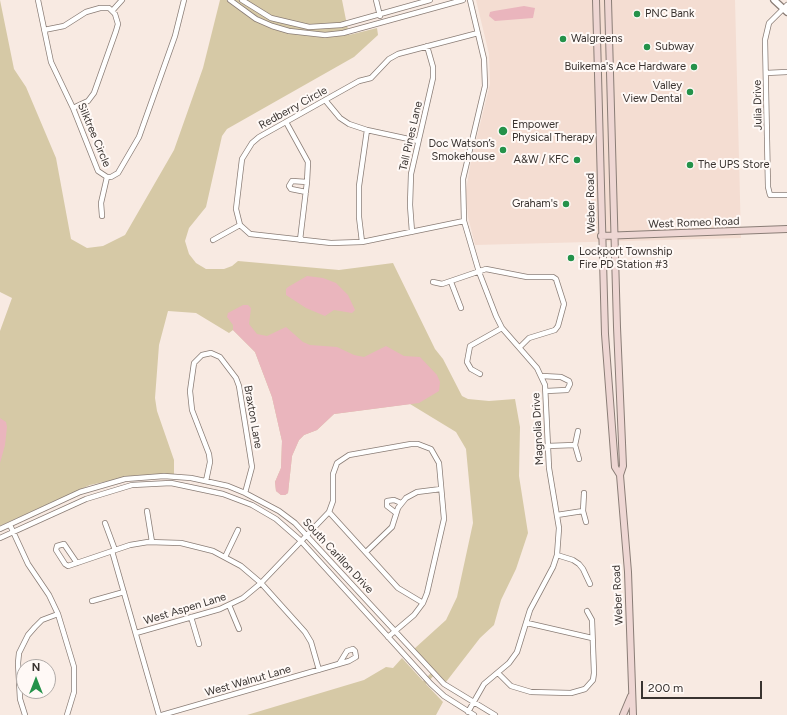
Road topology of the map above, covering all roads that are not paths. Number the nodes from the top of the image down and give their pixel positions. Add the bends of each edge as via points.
1 (38, 0) edge
2 (122, 0) edge
3 (184, 0) edge
4 (230, 0) edge
5 (242, 0) edge
6 (376, 0) edge
7 (430, 0) edge
8 (463, 0) edge
9 (470, 0) edge
10 (596, 0) edge
11 (608, 0) edge
12 (774, 0) edge
13 (786, 9) edge
14 (113, 10) junction
15 (380, 15) junction
16 (382, 22) junction
17 (44, 30) junction
18 (478, 33) junction
19 (427, 46) junction
20 (787, 72) edge
21 (766, 73) junction
22 (325, 100) junction
23 (73, 108) junction
24 (286, 122) junction
25 (367, 130) junction
26 (418, 141) junction
27 (107, 178) junction
28 (308, 182) junction
29 (306, 192) junction
30 (787, 195) edge
31 (102, 216) dead end
32 (464, 221) junction
33 (240, 225) junction
34 (787, 229) edge
35 (412, 232) junction
36 (601, 236) junction
37 (616, 236) junction
38 (213, 240) dead end
39 (300, 240) junction
40 (362, 242) junction
41 (479, 272) junction
42 (433, 282) dead end
43 (451, 282) junction
44 (461, 308) dead end
45 (502, 328) junction
46 (520, 347) junction
47 (480, 374) dead end
48 (542, 376) junction
49 (546, 391) junction
50 (578, 431) dead end
51 (575, 445) junction
52 (547, 446) junction
53 (579, 459) dead end
54 (620, 475) junction
55 (206, 481) junction
56 (441, 489) junction
57 (245, 493) junction
58 (584, 494) dead end
59 (401, 504) junction
60 (147, 510) dead end
61 (583, 511) junction
62 (328, 512) junction
63 (396, 513) junction
64 (557, 514) junction
65 (586, 522) dead end
66 (105, 523) dead end
67 (10, 525) junction
68 (0, 530) edge
69 (238, 530) dead end
70 (14, 532) junction
71 (306, 534) junction
72 (0, 538) edge
73 (300, 540) junction
74 (152, 542) junction
75 (113, 550) junction
76 (366, 552) junction
77 (556, 555) junction
78 (225, 557) junction
79 (77, 563) junction
80 (261, 583) junction
81 (590, 584) dead end
82 (124, 592) junction
83 (92, 601) dead end
84 (423, 602) junction
85 (229, 605) junction
86 (587, 611) dead end
87 (58, 614) junction
88 (191, 617) junction
89 (527, 623) junction
90 (239, 629) dead end
91 (394, 632) junction
92 (136, 633) junction
93 (388, 637) junction
94 (592, 638) junction
95 (199, 644) dead end
96 (339, 664) dead end
97 (319, 670) junction
98 (498, 673) junction
99 (632, 693) junction
100 (473, 703) junction
101 (468, 712) junction
102 (24, 715) edge
103 (68, 715) edge
104 (160, 715) edge
105 (474, 715) edge
106 (495, 715) edge
107 (623, 715) edge
108 (632, 715) edge

1 - 17 street, Silktree Circle
2 - 14 street
3 - 27 street, Silktree Circle via 175,36 139,137 118,173
4 - 16 street via 267,24 308,34 343,33
5 - 15 street via 272,18 309,27 341,25
6 - 15 street
7 - 15 street
8 - 16 street
9 - 18 street, Magnolia Drive
10 - 36 main road, Weber Road
11 - 37 main road, Weber Road
12 - 13 street
13 - 21 street, Julia Drive via 769,23 766,32
14 - 17 street via 100,8 86,12 64,26
14 - 23 street via 117,17 116,31 94,93 83,105
15 - 16 street
17 - 23 street, Silktree Circle via 51,62
18 - 19 street, Redberry Circle
18 - 32 street, Magnolia Drive via 484,59 485,86 464,179
19 - 22 street, Redberry Circle via 398,54 371,78 359,81
19 - 26 street, Tall Pines Lane via 433,67 433,78
20 - 21 street
21 - 30 street, Julia Drive via 768,187 770,195
22 - 24 street, Redberry Circle
22 - 25 street via 340,118
23 - 27 street, Silktree Circle via 98,171
24 - 28 street via 308,162
24 - 33 street, Redberry Circle via 259,137 242,159 236,209
25 - 26 street
25 - 40 street via 359,186
26 - 35 street, Tall Pines Lane via 410,189
27 - 31 street via 101,203
28 - 29 street
28 - 29 street via 292,181 289,186 291,189
29 - 39 street
32 - 35 street
32 - 41 street, Magnolia Drive
33 - 38 street
33 - 39 street via 250,234
34 - 37 main road, West Romeo Road
35 - 40 street
36 - 37 main road, West Romeo Road
36 - 54 main road, Weber Road via 604,334 615,467
37 - 54 main road, Weber Road via 623,466
39 - 40 street via 344,244
41 - 43 street
41 - 45 street, Magnolia Drive
41 - 46 street via 486,269 527,277 553,277 559,283 564,304 558,326 555,330 529,338
42 - 43 street
43 - 44 street
45 - 46 street, Magnolia Drive
45 - 47 street via 470,346 467,362 471,369
46 - 48 street, Magnolia Drive
48 - 49 street, Magnolia Drive
48 - 49 street via 564,377 570,384 566,390
49 - 52 street, Magnolia Drive
50 - 51 street
51 - 52 street
51 - 53 street
52 - 64 street, Magnolia Drive
54 - 99 main road, Weber Road via 628,572
55 - 57 street, South Carillon Drive
55 - 57 street, Braxton Lane via 209,454 192,410 190,391 194,363 202,355 211,353 220,357 239,386 252,467
55 - 67 street, South Carillon Drive via 164,476 125,479 80,492
56 - 59 street via 417,492
56 - 62 street via 439,463 435,455 424,446 411,444 348,455 334,468 333,501
56 - 84 street via 444,519
57 - 71 street, South Carillon Drive via 279,511
58 - 61 street
59 - 63 street
59 - 63 street via 394,500 387,501 389,509
60 - 74 street
61 - 64 street
61 - 65 street
62 - 71 street, West Aspen Lane
62 - 76 street
63 - 76 street via 395,521 387,534
64 - 77 street, Magnolia Drive via 559,528
66 - 75 street
67 - 68 street, South Carillon Drive
67 - 70 street
69 - 78 street
70 - 72 street, South Carillon Drive
70 - 73 street, South Carillon Drive via 112,490 164,482 206,489 252,505 276,518
70 - 87 street via 28,564 49,595
71 - 73 street, West Aspen Lane
71 - 91 street, South Carillon Drive
73 - 80 street, West Aspen Lane
73 - 93 street, South Carillon Drive
74 - 75 street
74 - 78 street via 197,546
75 - 79 street
75 - 82 street
76 - 84 street via 398,588
77 - 81 street via 579,564
77 - 89 street, Magnolia Drive via 553,567 530,610
78 - 80 street via 241,566
79 - 79 street via 64,544 57,546 56,550 65,564 68,566
80 - 85 street, West Aspen Lane via 243,598
80 - 97 street via 311,642
82 - 83 street
82 - 92 street
84 - 91 street via 414,616
85 - 88 street, West Aspen Lane
85 - 90 street
86 - 94 street via 592,620
87 - 102 street via 42,620 35,627 19,653 20,700
87 - 103 street via 74,667 74,692
88 - 92 street, West Aspen Lane
88 - 95 street
89 - 94 street
89 - 98 street, Magnolia Drive via 517,652
91 - 93 street
91 - 100 street, South Carillon Drive via 444,684
92 - 104 street
93 - 101 street, South Carillon Drive via 431,684
94 - 98 street via 593,680 579,692 546,693 517,689 506,683
96 - 97 street, West Walnut Lane
97 - 104 street, West Walnut Lane
98 - 100 street, Magnolia Drive via 484,684
99 - 107 main road
99 - 108 main road, Weber Road
100 - 101 street, Magnolia Drive
100 - 106 street, South Carillon Drive
101 - 105 street, South Carillon Drive

